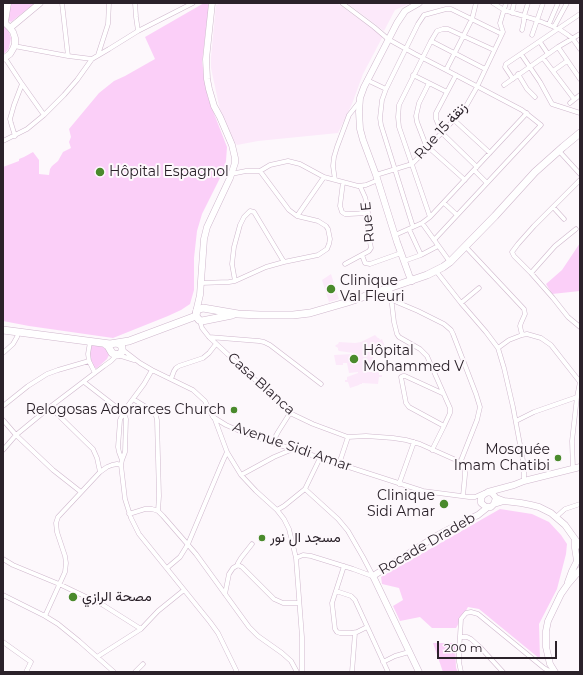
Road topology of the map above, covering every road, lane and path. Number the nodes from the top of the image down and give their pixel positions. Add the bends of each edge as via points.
1 (4, 3) edge
2 (8, 3) edge
3 (40, 3) edge
4 (62, 3) edge
5 (109, 3) edge
6 (135, 3) edge
7 (193, 3) edge
8 (212, 3) edge
9 (342, 3) edge
10 (419, 3) edge
11 (476, 3) edge
12 (493, 3) edge
13 (506, 3) edge
14 (514, 3) edge
15 (528, 3) edge
16 (543, 3) edge
17 (558, 3) edge
18 (567, 3) edge
19 (3, 6) edge
20 (504, 10) junction
21 (512, 12) junction
22 (580, 14) edge
23 (524, 16) junction
24 (472, 19) junction
25 (537, 20) junction
26 (4, 22) edge
27 (549, 24) junction
28 (554, 26) junction
29 (10, 28) junction
30 (559, 29) junction
31 (522, 30) dead end
32 (138, 31) junction
33 (502, 34) junction
34 (580, 34) edge
35 (532, 35) dead end
36 (464, 36) junction
37 (388, 39) junction
38 (573, 39) junction
39 (431, 41) junction
40 (540, 42) junction
41 (14, 46) junction
42 (558, 47) junction
43 (405, 49) junction
44 (580, 49) edge
45 (494, 50) junction
46 (455, 53) junction
47 (521, 54) junction
48 (548, 54) junction
49 (98, 55) junction
50 (68, 56) junction
51 (422, 58) junction
52 (543, 58) junction
53 (4, 59) edge
54 (92, 59) junction
55 (567, 61) junction
56 (530, 67) junction
57 (485, 69) junction
58 (446, 70) junction
59 (553, 71) junction
60 (518, 74) junction
61 (413, 75) junction
62 (456, 75) junction
63 (513, 79) junction
64 (580, 79) edge
65 (367, 80) junction
66 (429, 83) junction
67 (22, 84) junction
68 (504, 85) dead end
69 (477, 87) junction
70 (386, 89) junction
71 (447, 92) junction
72 (580, 96) edge
73 (535, 97) dead end
74 (574, 100) junction
75 (360, 101) junction
76 (570, 102) dead end
77 (527, 113) junction
78 (580, 113) edge
79 (44, 115) junction
80 (454, 120) junction
81 (442, 133) junction
82 (580, 134) edge
83 (15, 136) junction
84 (3, 141) edge
85 (427, 148) junction
86 (559, 151) junction
87 (490, 153) junction
88 (412, 164) junction
89 (394, 169) junction
90 (476, 169) junction
91 (260, 171) junction
92 (231, 174) junction
93 (580, 174) edge
94 (324, 177) junction
95 (377, 178) junction
96 (335, 180) junction
97 (465, 180) junction
98 (580, 180) edge
99 (343, 182) junction
100 (487, 183) junction
101 (360, 186) junction
102 (444, 203) junction
103 (553, 207) junction
104 (368, 213) junction
105 (458, 215) junction
106 (297, 216) junction
107 (430, 217) junction
108 (564, 219) dead end
109 (422, 223) junction
110 (411, 228) junction
111 (576, 229) dead end
112 (395, 235) junction
113 (434, 240) junction
114 (438, 246) junction
115 (465, 246) junction
116 (401, 253) junction
117 (362, 255) junction
118 (421, 255) junction
119 (404, 261) junction
120 (284, 262) junction
121 (450, 262) junction
122 (345, 264) dead end
123 (436, 271) junction
124 (531, 273) junction
125 (235, 281) junction
126 (412, 281) junction
127 (201, 283) junction
128 (390, 288) junction
129 (480, 288) dead end
130 (200, 295) junction
131 (392, 300) junction
132 (461, 303) junction
133 (204, 308) junction
134 (238, 314) junction
135 (200, 317) junction
136 (580, 327) edge
137 (3, 330) edge
138 (18, 333) junction
139 (522, 335) junction
140 (209, 337) junction
141 (129, 341) junction
142 (90, 342) junction
143 (115, 343) junction
144 (105, 344) junction
145 (216, 344) junction
146 (498, 348) junction
147 (117, 352) junction
148 (3, 353) edge
149 (89, 361) junction
150 (152, 370) junction
151 (95, 373) junction
152 (171, 379) junction
153 (84, 382) junction
154 (580, 382) edge
155 (321, 384) dead end
156 (443, 393) junction
157 (576, 397) junction
158 (133, 399) junction
159 (3, 406) edge
160 (50, 407) junction
161 (124, 412) junction
162 (290, 413) junction
163 (213, 417) junction
164 (3, 420) edge
165 (516, 421) junction
166 (444, 426) junction
167 (16, 435) junction
168 (348, 437) junction
169 (414, 442) junction
170 (272, 443) junction
171 (293, 449) junction
172 (3, 450) edge
173 (432, 450) junction
174 (227, 452) junction
175 (320, 458) junction
176 (121, 462) junction
177 (460, 463) junction
178 (339, 464) junction
179 (580, 468) edge
180 (573, 470) junction
181 (100, 472) junction
182 (241, 475) junction
183 (524, 481) junction
184 (399, 484) junction
185 (501, 488) junction
186 (305, 489) junction
187 (81, 492) junction
188 (486, 492) junction
189 (462, 496) junction
190 (487, 501) junction
191 (580, 504) edge
192 (277, 510) junction
193 (158, 511) junction
194 (129, 514) junction
195 (556, 517) junction
196 (575, 539) junction
197 (188, 544) junction
198 (252, 544) dead end
199 (580, 546) edge
200 (296, 558) junction
201 (3, 559) edge
202 (578, 561) edge
203 (238, 565) junction
204 (344, 566) junction
205 (167, 568) junction
206 (580, 570) edge
207 (373, 576) junction
208 (59, 584) junction
209 (568, 584) junction
210 (184, 590) junction
211 (336, 591) junction
212 (225, 594) junction
213 (3, 595) edge
214 (299, 603) junction
215 (45, 616) junction
216 (367, 627) junction
217 (141, 629) junction
218 (355, 633) junction
219 (460, 637) junction
220 (3, 642) edge
221 (409, 652) junction
222 (96, 657) junction
223 (383, 662) junction
224 (143, 664) dead end
225 (543, 670) edge
226 (26, 672) edge
227 (114, 672) edge
228 (135, 672) edge
229 (237, 672) edge
230 (297, 672) edge
231 (302, 672) edge
232 (352, 672) edge
233 (388, 672) edge
234 (419, 672) edge
235 (461, 672) edge
236 (503, 672) edge
237 (551, 672) edge
238 (555, 672) edge

1 - 19 street
2 - 26 street
3 - 29 street
4 - 50 street
5 - 49 street via 108,24
6 - 32 street
7 - 32 street
8 - 92 street via 206,59 207,79 214,106 234,152
9 - 37 street
10 - 37 street via 405,11
11 - 24 street
12 - 20 street
13 - 20 street
14 - 21 street
15 - 23 street
16 - 25 street
17 - 27 street
18 - 28 street
20 - 21 street
20 - 33 street via 500,23
21 - 23 street
22 - 30 street
23 - 25 street
23 - 31 street
24 - 33 street
24 - 36 street
24 - 43 street via 449,9 424,15
25 - 27 street
25 - 35 street
26 - 29 street
27 - 28 street
28 - 30 street
29 - 41 street via 15,38
30 - 38 street
30 - 40 street
32 - 49 street
33 - 45 street, Rue 15 زنقة
34 - 38 street
36 - 39 street via 445,28 436,32
36 - 45 street
36 - 46 street
37 - 43 street
37 - 65 street
38 - 42 street
38 - 44 street
39 - 46 street
39 - 51 street
40 - 47 street
40 - 48 street
41 - 50 street
41 - 53 street
42 - 48 street
42 - 55 street
43 - 51 street
43 - 70 street
45 - 57 street, Rue 15 زنقة
46 - 57 street
46 - 58 street
47 - 56 street
47 - 63 street via 505,67
48 - 52 street
49 - 54 street
50 - 54 street
51 - 58 street
51 - 61 street
52 - 56 street
52 - 59 street
53 - 67 street
54 - 79 street via 77,80
55 - 59 street
55 - 64 street
56 - 60 street
56 - 78 street via 552,104
57 - 69 street, Rue 15 زنقة
58 - 62 street
59 - 74 street
60 - 63 street
60 - 73 street
61 - 66 street
61 - 88 street via 399,105 398,117
62 - 69 street
62 - 71 street
63 - 68 street
65 - 70 street
65 - 75 street
66 - 71 street
66 - 85 street via 416,116
67 - 79 street
67 - 83 street via 10,119
69 - 77 street
69 - 80 street, Rue 15 زنقة via 465,108
70 - 89 street via 380,122
71 - 81 street via 435,115
72 - 74 street
74 - 76 street
75 - 95 street via 360,129
75 - 96 street via 349,115 337,147 333,166
77 - 87 street
77 - 100 street via 541,126
79 - 83 street
80 - 81 street, Rue 15 زنقة
80 - 87 street
81 - 85 street, Rue 15 زنقة
81 - 90 street
82 - 86 main road
83 - 84 street
85 - 88 street, Rue 15 زنقة
85 - 97 street
86 - 93 street
86 - 115 main road via 535,172
87 - 90 street
88 - 89 street, Rue 15 زنقة
88 - 107 street
89 - 95 street, Rue 15 زنقة
89 - 110 street
90 - 97 street
90 - 100 street
91 - 92 street
91 - 94 street via 275,164 291,161
91 - 106 street via 288,210
92 - 127 street via 207,226
94 - 96 street
94 - 106 street
95 - 101 street, Rue 15 زنقة
95 - 112 street
96 - 99 street
97 - 102 street
98 - 103 street
99 - 101 street
99 - 104 street via 340,206 342,212
100 - 105 street
101 - 104 street, Rue E
102 - 105 street
102 - 107 street
103 - 108 street
103 - 124 street via 512,252
104 - 117 street, Rue E via 368,238 371,247
105 - 113 street
106 - 120 street via 318,221 326,226 329,244 318,255
107 - 109 street
109 - 110 street
109 - 113 street
110 - 112 street
110 - 118 street
111 - 124 street via 555,246
112 - 116 street
113 - 114 street
114 - 118 street
114 - 121 street
115 - 121 main road
115 - 139 street via 524,309
116 - 117 street via 370,264 365,263
116 - 119 street
117 - 122 street
118 - 119 street
119 - 126 street
120 - 125 street
120 - 125 street via 254,212 250,211 240,225 234,247 232,264
121 - 123 main road
123 - 126 main road
123 - 132 street
124 - 136 street via 568,317
125 - 127 street
126 - 128 main road
127 - 130 street
128 - 131 street
128 - 134 main road via 310,313
129 - 132 street
130 - 133 street
130 - 135 street
131 - 156 street via 397,334 425,353
131 - 177 street via 444,324 453,334 480,408
132 - 146 street
133 - 134 main road
133 - 135 main road via 199,309
133 - 135 main road via 209,316
134 - 135 main road
135 - 140 street, Casa Blanca via 202,328
135 - 141 main road
137 - 138 main road
138 - 142 main road
138 - 148 street via 13,344
139 - 146 street
139 - 154 street via 537,336 549,343
140 - 145 street, Casa Blanca
140 - 155 street via 264,342
141 - 143 main road
141 - 147 main road
142 - 144 main road
142 - 149 street
143 - 144 main road
143 - 147 main road via 111,346
144 - 147 main road
145 - 152 street via 203,358 176,368
145 - 162 street, Casa Blanca
146 - 165 street
147 - 150 street
147 - 151 street via 111,362
149 - 151 street
149 - 159 street via 47,374
150 - 152 street
150 - 158 street
151 - 153 street
152 - 163 street via 198,394 205,401
153 - 160 street
153 - 161 street
154 - 157 street
156 - 166 street via 450,411
156 - 166 street via 405,376 401,377 409,407
157 - 165 street via 540,409
157 - 180 street via 572,440
158 - 161 street
158 - 193 street via 154,412 157,420
160 - 167 street
160 - 181 street via 93,449
161 - 176 street via 125,452
161 - 176 street via 119,430
162 - 168 street, Casa Blanca
162 - 170 street
163 - 170 street, Avenue Sidi Amar via 235,429
163 - 174 street
164 - 167 street
165 - 183 street
166 - 173 street
167 - 172 street
167 - 187 street
168 - 169 street, Casa Blanca via 393,438
168 - 178 street
169 - 173 street, Casa Blanca
169 - 184 street
170 - 171 street, Avenue Sidi Amar
171 - 175 street, Avenue Sidi Amar
171 - 182 street
173 - 177 street, Casa Blanca
174 - 182 street
174 - 197 street
175 - 178 street, Avenue Sidi Amar
175 - 186 street
176 - 181 street
176 - 194 street
177 - 189 street via 465,472
178 - 184 street, Avenue Sidi Amar
179 - 180 street
180 - 183 street
181 - 187 street
182 - 192 street
183 - 185 street
184 - 189 street, Avenue Sidi Amar via 423,491
185 - 188 street
185 - 190 street
186 - 192 street
186 - 207 street, Rocade Dradeb via 348,531
187 - 208 street via 58,517 56,523 66,563
188 - 190 street via 481,496
188 - 190 street via 492,493
189 - 190 street, Avenue Sidi Amar
190 - 195 street via 531,505
190 - 207 street, Rocade Dradeb via 478,515 438,535
191 - 195 street via 565,509
192 - 200 street via 289,529
193 - 194 street via 145,509
193 - 197 street
194 - 205 street via 139,534
195 - 196 street
196 - 199 street
196 - 202 street
197 - 205 street via 180,557
197 - 212 street
198 - 203 street
200 - 204 street, Rocade Dradeb via 308,555
200 - 214 street
201 - 208 street
202 - 206 street via 577,567
202 - 209 street
203 - 212 street via 229,574
203 - 214 street via 274,599 283,603
204 - 207 street, Rocade Dradeb
204 - 211 street
205 - 210 street
206 - 209 street
207 - 221 street, Rocade Dradeb
208 - 215 street
208 - 217 street via 103,605
209 - 238 street via 557,601 546,631 547,652
210 - 217 street
210 - 229 street via 218,633
211 - 216 street via 353,598
211 - 218 street via 332,605 335,629 340,633
212 - 230 street via 249,627 282,653
213 - 215 street
214 - 231 street
215 - 222 street via 66,630
216 - 218 street
216 - 223 street
217 - 222 street
218 - 232 street
219 - 225 street via 462,618 466,613 474,612
219 - 235 street
219 - 236 street via 471,639
220 - 226 street via 31,662
221 - 223 street
221 - 234 street, Rocade Dradeb
222 - 227 street
223 - 233 street
224 - 228 street
225 - 237 street

